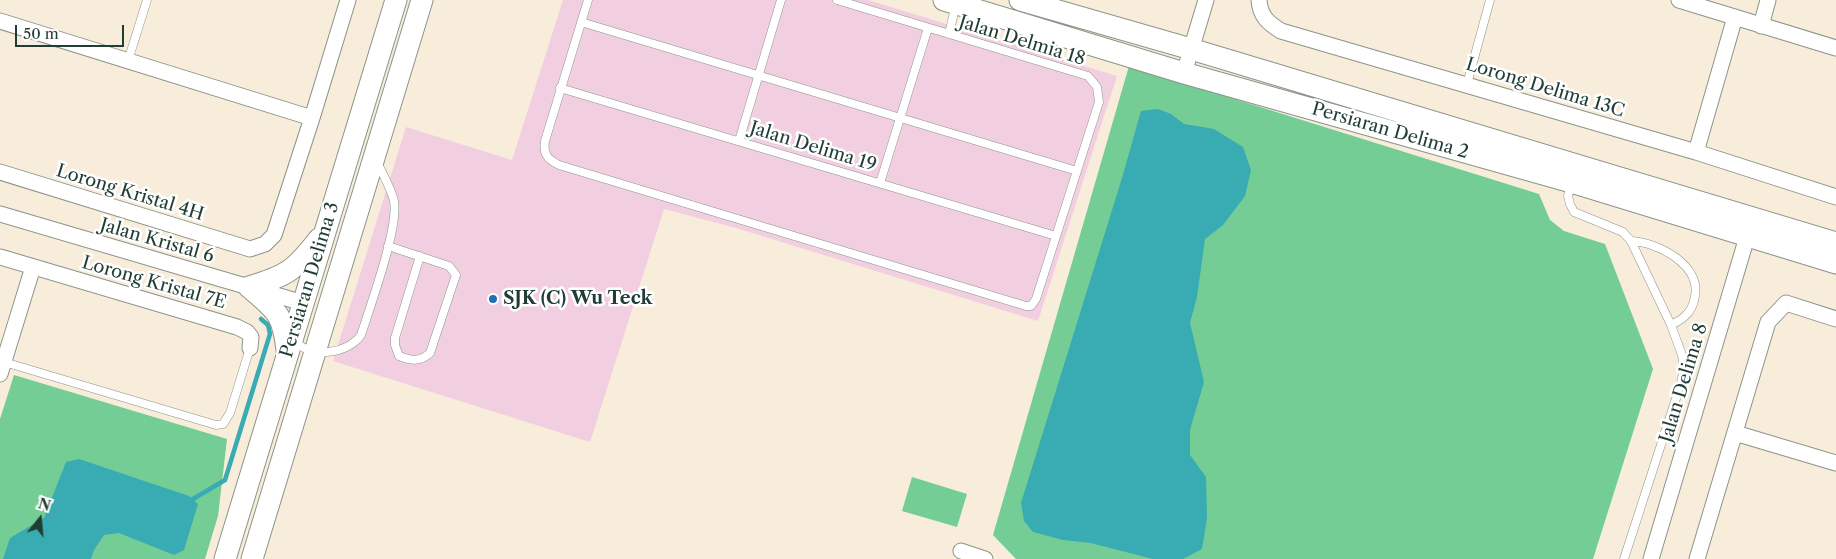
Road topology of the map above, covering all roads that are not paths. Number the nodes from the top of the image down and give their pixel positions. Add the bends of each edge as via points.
1 (147, 0) edge
2 (396, 0) edge
3 (422, 0) edge
4 (588, 0) edge
5 (781, 0) edge
6 (837, 0) edge
7 (1020, 0) edge
8 (1206, 0) edge
9 (1259, 0) edge
10 (1490, 0) edge
11 (1679, 0) edge
12 (1768, 0) edge
13 (347, 1) edge
14 (952, 1) edge
15 (1735, 17) junction
16 (0, 21) edge
17 (581, 22) junction
18 (1761, 26) junction
19 (928, 28) junction
20 (949, 34) junction
21 (1836, 48) edge
22 (1191, 49) junction
23 (128, 61) junction
24 (1184, 72) junction
25 (759, 75) junction
26 (1467, 84) junction
27 (560, 88) junction
28 (312, 118) junction
29 (900, 118) junction
30 (739, 141) junction
31 (1696, 152) junction
32 (374, 156) junction
33 (1077, 171) junction
34 (0, 172) edge
35 (1571, 182) junction
36 (880, 183) junction
37 (1836, 197) edge
38 (0, 214) edge
39 (1750, 226) junction
40 (325, 231) junction
41 (1056, 236) junction
42 (1631, 241) junction
43 (1836, 243) edge
44 (388, 246) junction
45 (420, 256) junction
46 (0, 257) edge
47 (1836, 263) edge
48 (33, 267) junction
49 (336, 280) junction
50 (249, 287) junction
51 (303, 303) junction
52 (1836, 318) edge
53 (1671, 325) junction
54 (320, 332) junction
55 (290, 346) junction
56 (250, 348) joint
57 (314, 352) junction
58 (2, 368) edge
59 (1735, 433) junction
60 (1836, 463) edge
61 (961, 552) dead end
62 (228, 558) edge
63 (252, 559) edge
64 (985, 559) edge
65 (1624, 559) edge
66 (1651, 559) edge
67 (1697, 559) edge

1 - 23 lane
2 - 40 street, Persiaran Delima 3
3 - 32 street, Persiaran Delima 3
4 - 17 lane
5 - 25 lane
6 - 19 lane, Jalan Delmia 18
7 - 22 street, Persiaran Delima 2
8 - 22 street
9 - 26 street, Lorong Delima 13C via 1268,24 1281,31
10 - 26 lane
11 - 15 street
12 - 18 street
13 - 28 street
14 - 20 lane
14 - 24 street, Persiaran Delima 2
15 - 18 street
15 - 31 street
16 - 23 street
17 - 25 lane
17 - 27 lane
18 - 21 street
19 - 20 lane, Jalan Delmia 18
19 - 29 lane
20 - 33 lane, Jalan Delmia 18 via 1088,76 1096,87 1099,102
22 - 24 street
22 - 39 street, Persiaran Delima 2
23 - 28 street
24 - 35 street, Persiaran Delima 2
25 - 29 lane
25 - 30 lane
26 - 31 street, Lorong Delima 13C
27 - 30 lane, Jalan Delima 19
27 - 41 lane, Jalan Delmia 18 via 544,151 549,160 559,165 1026,306 1031,306 1036,299
28 - 34 street, Lorong Kristal 4H via 274,235 265,244 250,248
29 - 33 lane
29 - 36 lane
30 - 36 lane, Jalan Delima 19
31 - 37 street, Lorong Delima 13C
32 - 44 lane via 394,200
32 - 49 street, Persiaran Delima 3
33 - 41 lane, Jalan Delmia 18
35 - 39 street, Persiaran Delima 2
35 - 42 lane via 1568,196 1574,212 1623,232
36 - 41 lane, Jalan Delima 19
38 - 50 street, Jalan Kristal 6
39 - 43 street, Persiaran Delima 2
39 - 47 street, Persiaran Delima 2
39 - 66 street, Jalan Delima 8
40 - 50 street via 307,255 286,274
40 - 51 street, Persiaran Delima 3
42 - 53 lane
42 - 53 lane via 1643,241 1662,249 1695,278 1697,290 1691,309
44 - 45 lane
44 - 57 lane via 357,341 347,348
45 - 45 lane via 449,266 456,275 430,353 415,360 400,356 395,338
46 - 48 street
48 - 56 street, Lorong Kristal 7E via 236,327 252,338
48 - 58 street
49 - 51 street via 326,293
49 - 54 street, Persiaran Delima 3
50 - 51 street, Jalan Kristal 6
50 - 55 street via 277,312
51 - 54 street via 315,314
51 - 55 street, Persiaran Delima 3
52 - 59 street via 1786,303 1768,322
53 - 65 lane via 1684,369
54 - 57 street, Persiaran Delima 3
55 - 57 lane
55 - 62 street, Persiaran Delima 3
56 - 58 lane via 230,413 223,424 206,423
57 - 63 street, Persiaran Delima 3
59 - 60 street
59 - 67 street
61 - 64 street

